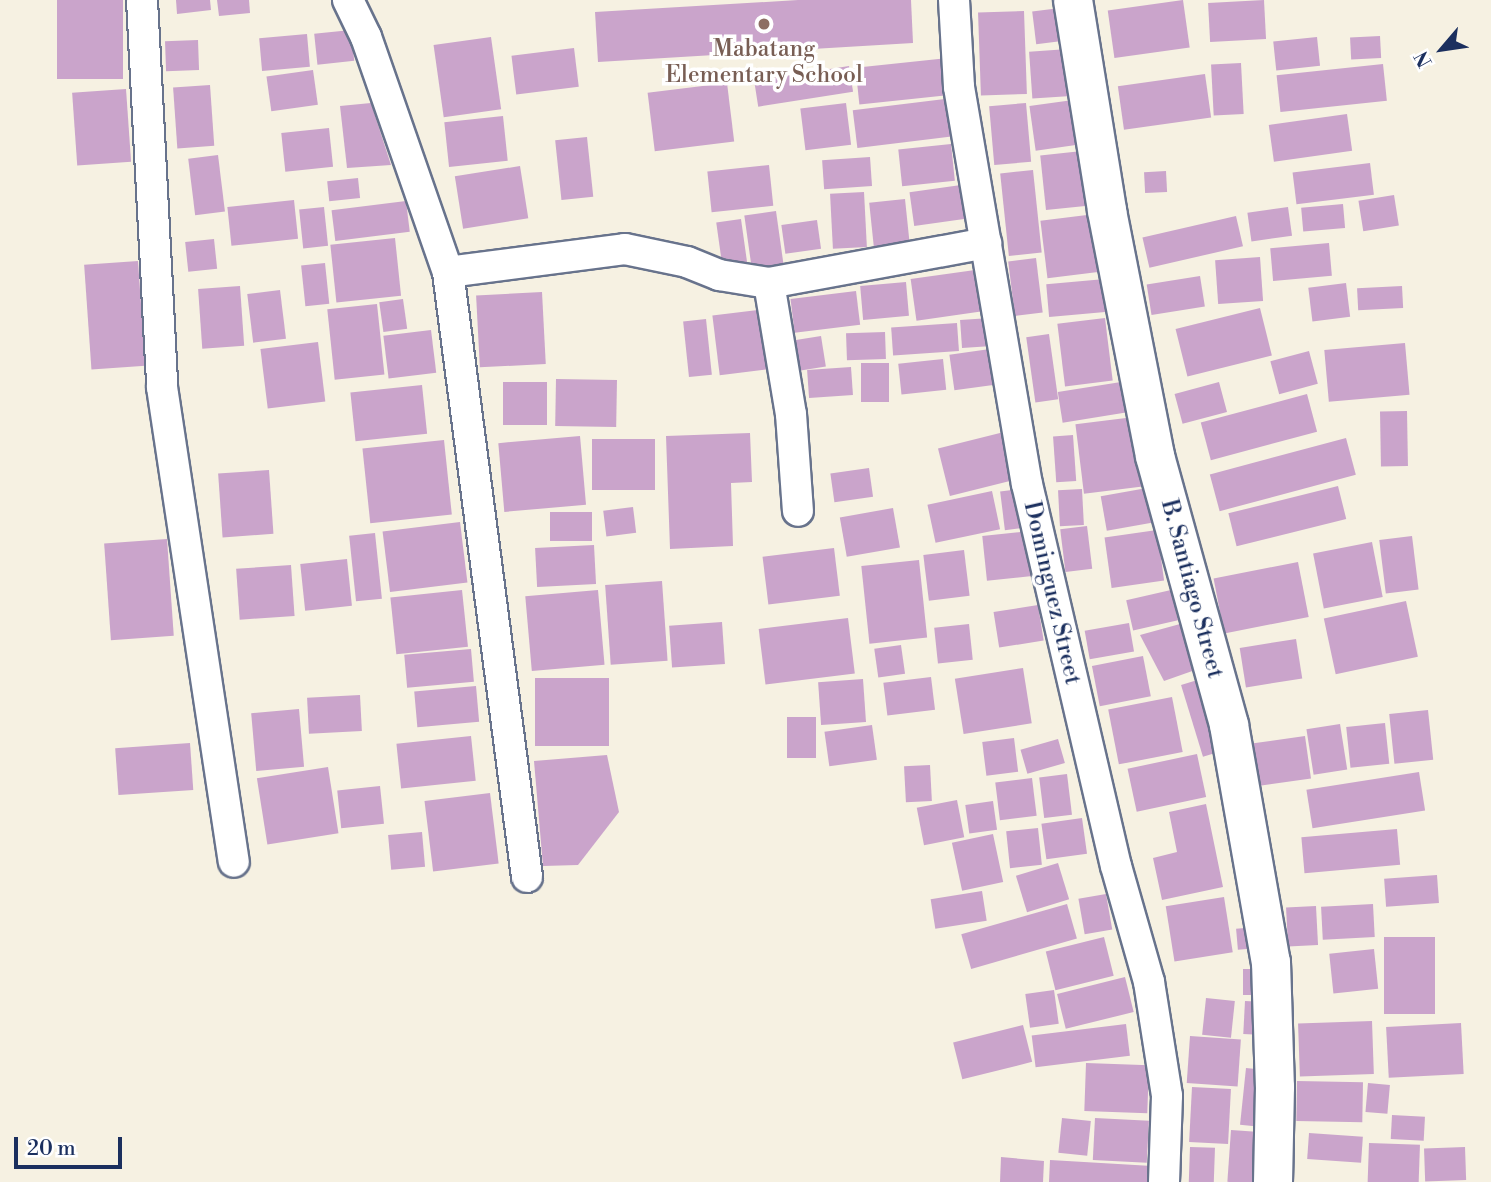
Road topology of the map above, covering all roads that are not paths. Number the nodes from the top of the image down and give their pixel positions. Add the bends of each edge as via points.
1 (142, 0) edge
2 (348, 0) edge
3 (954, 0) edge
4 (1073, 0) edge
5 (986, 243) junction
6 (448, 272) junction
7 (769, 283) junction
8 (799, 511) dead end
9 (234, 862) dead end
10 (527, 877) dead end
11 (1164, 1182) edge
12 (1273, 1182) edge

1 - 9 street via 162,387
2 - 6 street via 366,37
3 - 5 street, Dominguez Street via 959,87
4 - 12 main road, B. Santiago Street via 1107,211 1155,456 1229,725 1268,949 1275,1087
5 - 7 street
5 - 11 street, Dominguez Street via 1027,484 1116,866 1149,982 1167,1096
6 - 7 street via 625,249 665,256 719,275
6 - 10 street
7 - 8 street via 791,414

